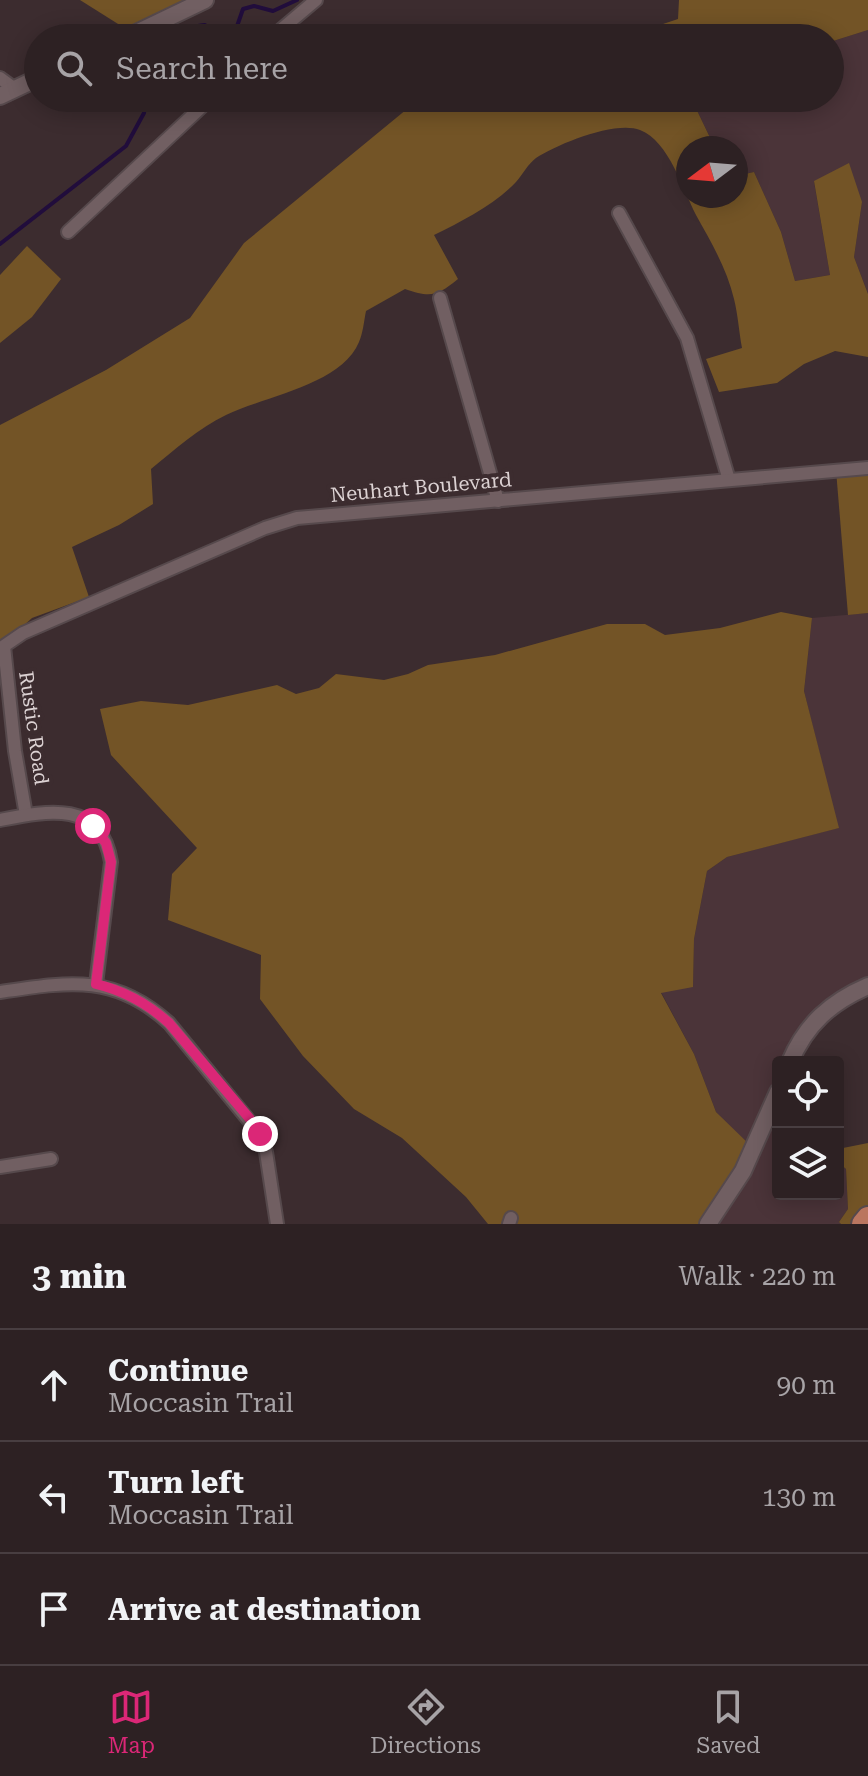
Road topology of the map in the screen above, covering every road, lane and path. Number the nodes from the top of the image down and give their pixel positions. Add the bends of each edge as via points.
1 (205, 0) edge
2 (316, 0) edge
3 (155, 24) edge
4 (288, 24) edge
5 (0, 78) edge
6 (8, 92) edge
7 (196, 112) edge
8 (619, 213) dead end
9 (68, 232) dead end
10 (440, 298) dead end
11 (868, 468) edge
12 (729, 480) junction
13 (498, 501) junction
14 (4, 646) joint
15 (26, 815) junction
16 (0, 820) edge
17 (96, 984) junction
18 (868, 986) edge
19 (0, 992) edge
20 (793, 1056) edge
21 (772, 1106) edge
22 (51, 1159) dead end
23 (0, 1167) edge
24 (868, 1218) edge
25 (277, 1224) edge
26 (708, 1224) edge
27 (863, 1224) edge

1 - 3 street
2 - 4 street
5 - 6 street
7 - 9 street
8 - 12 street via 687,338
10 - 13 street
11 - 12 street, Neuhart Boulevard
12 - 13 street, Neuhart Boulevard
13 - 14 street, Neuhart Boulevard via 281,522 23,633
14 - 15 street, Rustic Road
15 - 16 street
15 - 17 street via 69,812 93,826 106,843 111,862
17 - 19 street
17 - 25 street via 155,1010 250,1119 266,1152
18 - 20 street via 819,1016
21 - 26 street via 743,1171
22 - 23 street
24 - 27 highway

